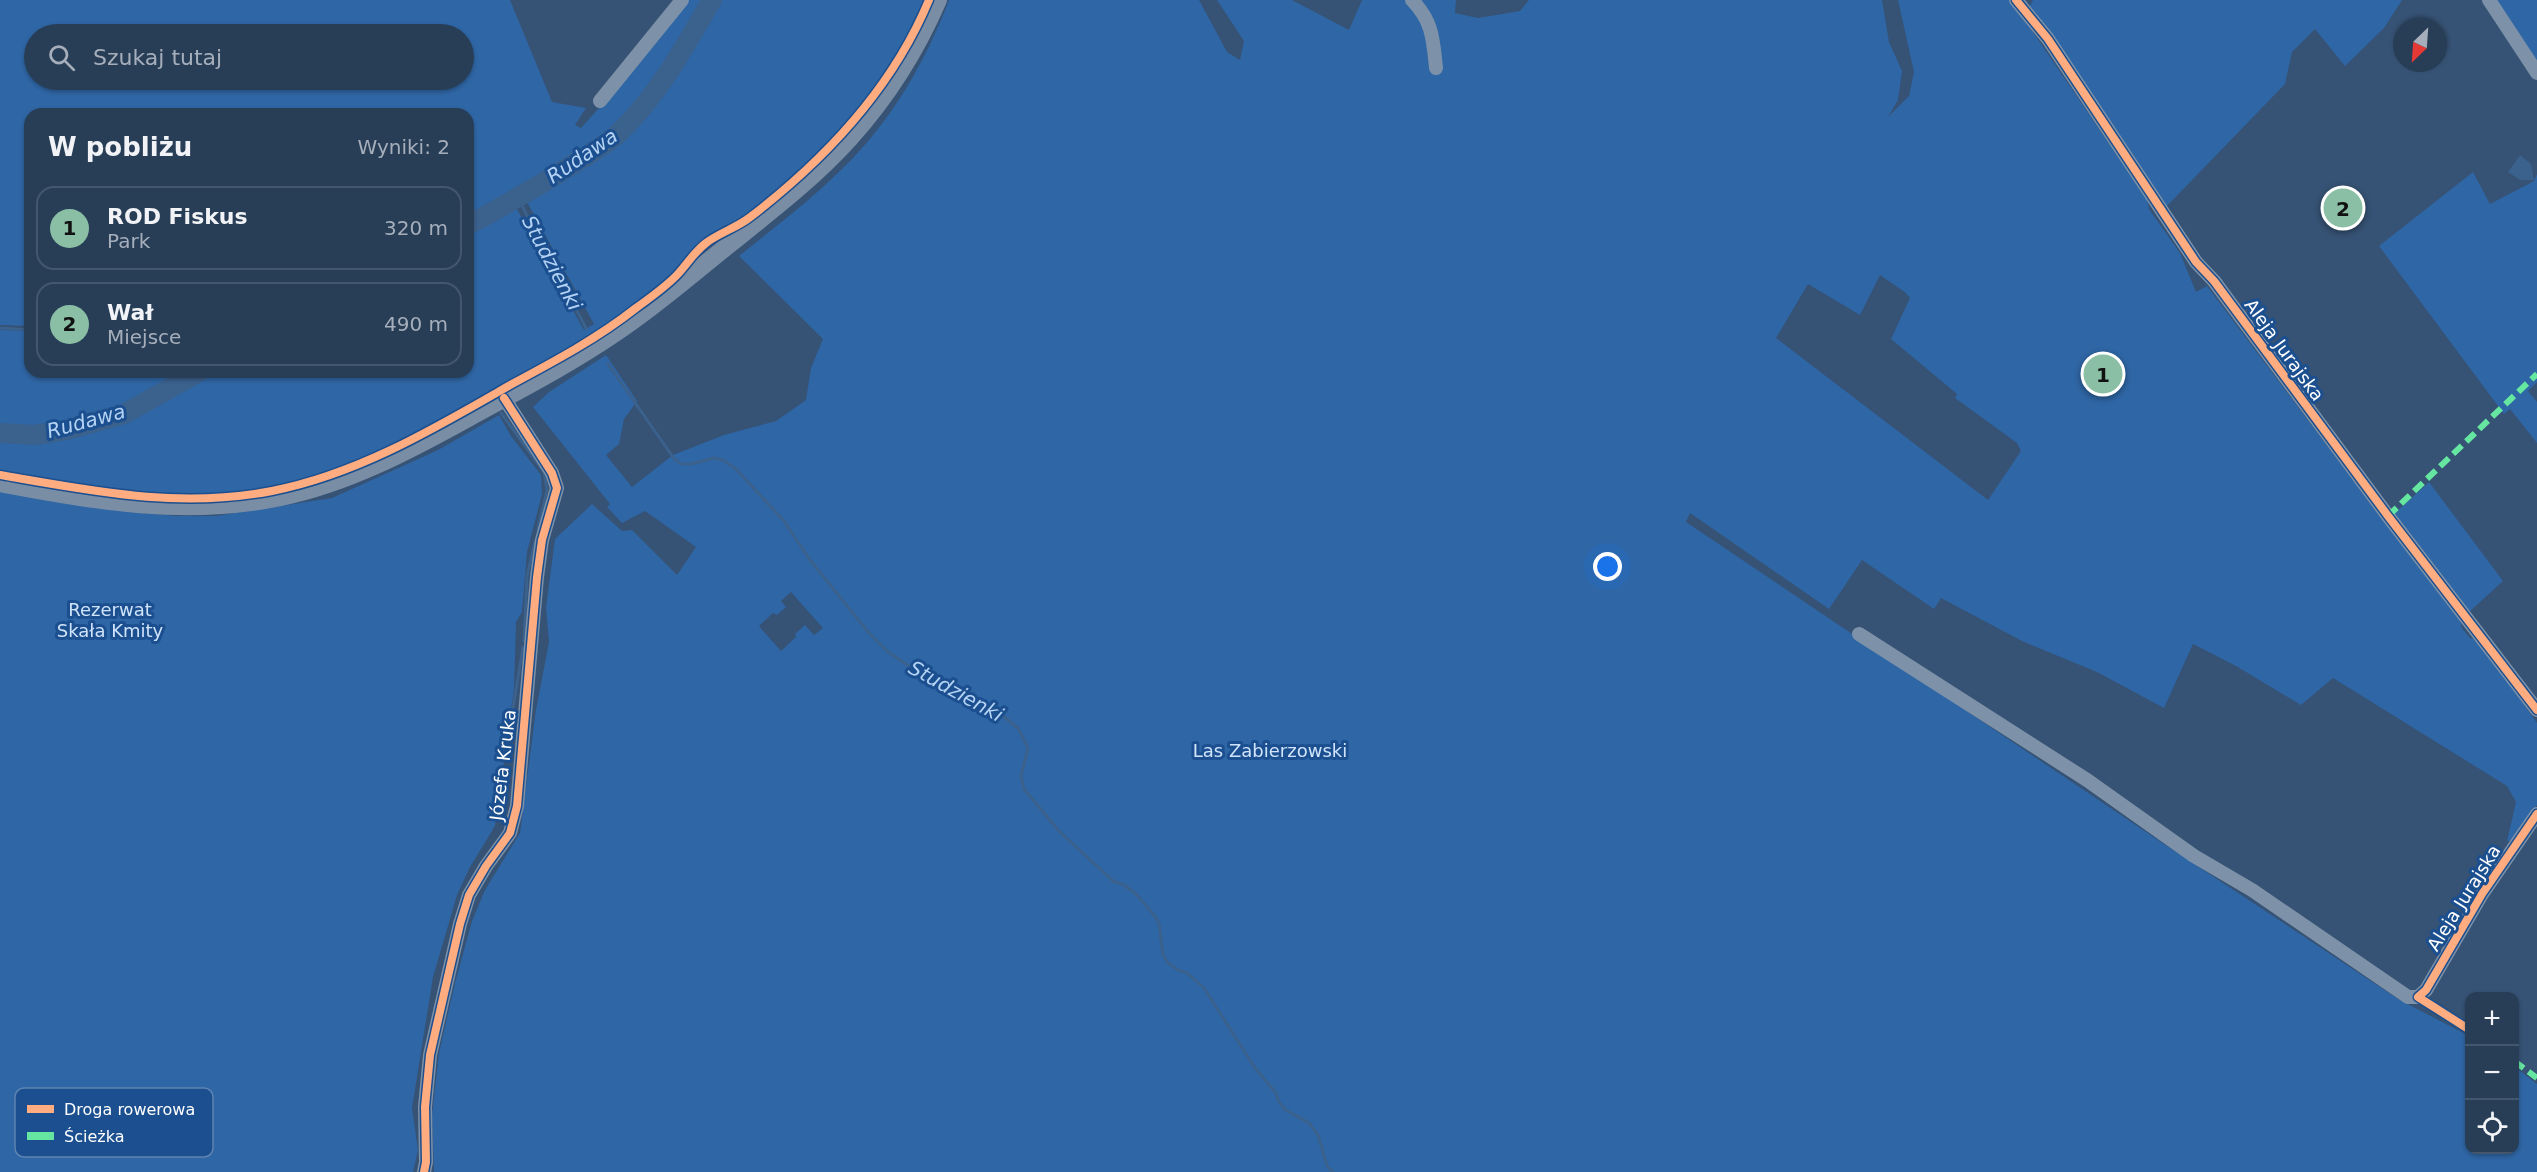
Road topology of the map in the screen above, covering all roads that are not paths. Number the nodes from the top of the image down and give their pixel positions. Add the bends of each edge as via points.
1 (682, 0) edge
2 (938, 0) edge
3 (1412, 0) edge
4 (2016, 0) edge
5 (2489, 0) edge
6 (1436, 68) dead end
7 (2537, 73) edge
8 (600, 100) dead end
9 (504, 398) junction
10 (0, 483) edge
11 (1859, 634) dead end
12 (2537, 711) edge
13 (2537, 814) edge
14 (424, 1172) edge

1 - 8 street
2 - 9 main road via 895,81 825,164 627,326
3 - 6 street via 1428,19
4 - 12 street, Aleja Jurajska via 2048,39 2196,262
5 - 7 street
9 - 10 main road via 378,465 319,487 273,498 216,506 156,507
9 - 14 street, Józefa Kruka via 547,464 557,488 542,540 537,577 517,806 510,833 469,895 460,924 430,1055
11 - 13 street, Aleja Jurajska via 2087,780 2194,856 2252,890 2408,997 2418,997 2426,990 2482,894

